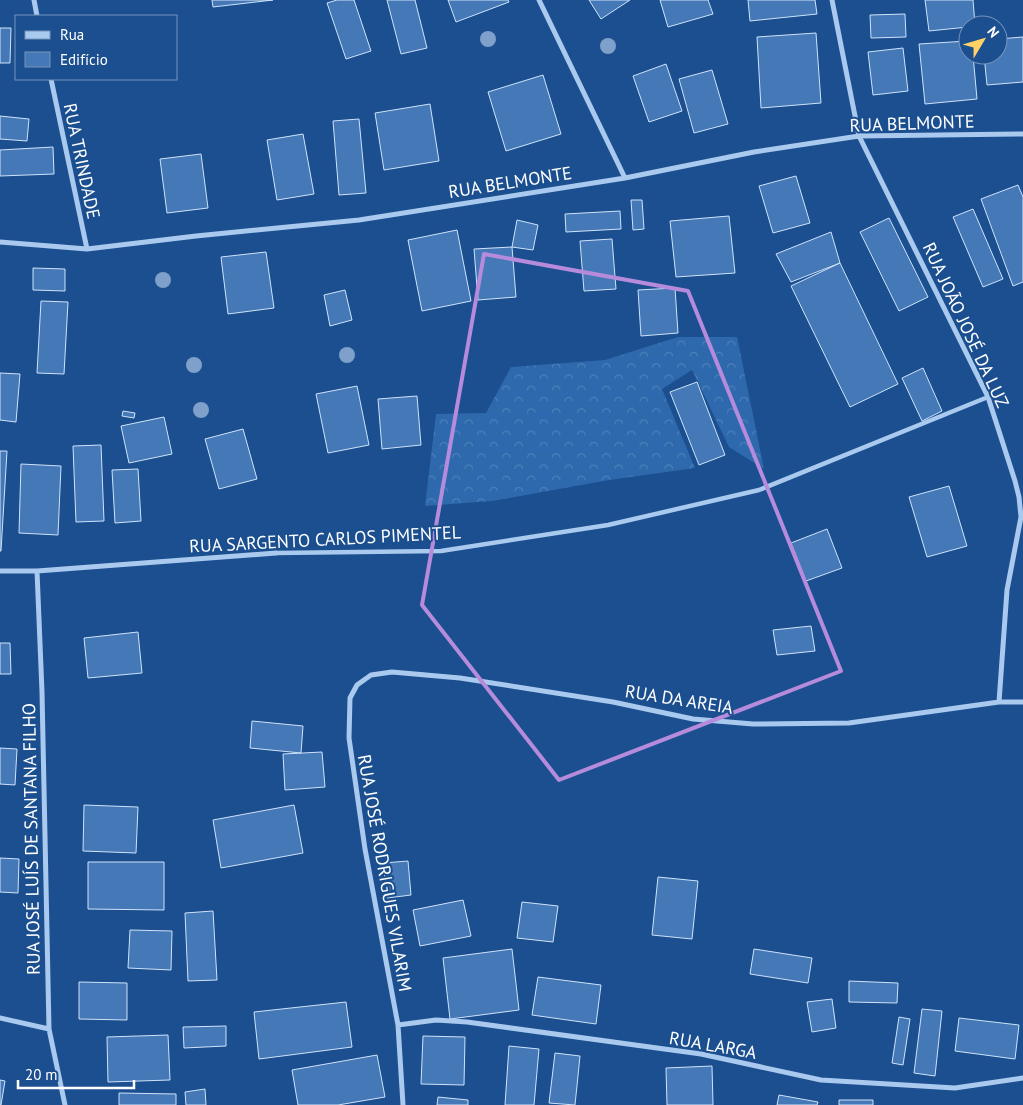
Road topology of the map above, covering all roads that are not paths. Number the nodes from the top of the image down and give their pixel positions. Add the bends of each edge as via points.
1 (34, 0) edge
2 (539, 0) edge
3 (832, 0) edge
4 (37, 15) edge
5 (51, 80) edge
6 (1023, 134) edge
7 (858, 136) junction
8 (625, 178) junction
9 (0, 242) edge
10 (87, 249) junction
11 (988, 397) junction
12 (276, 553) joint
13 (0, 571) edge
14 (37, 571) junction
15 (392, 672) joint
16 (999, 702) junction
17 (1023, 702) edge
18 (0, 1018) edge
19 (398, 1025) junction
20 (49, 1029) junction
21 (1023, 1078) edge
22 (65, 1105) edge
23 (402, 1105) edge

1 - 4 street
2 - 8 street
3 - 7 street, RUA JOÃO JOSÉ DA LUZ
5 - 10 street, RUA TRINDADE
6 - 7 street, RUA BELMONTE
7 - 8 street, RUA BELMONTE via 754,152
7 - 11 street, RUA JOÃO JOSÉ DA LUZ
8 - 10 street, RUA BELMONTE via 359,220
9 - 10 street, RUA BELMONTE
11 - 12 street, RUA SARGENTO CARLOS PIMENTEL via 759,490 608,525 441,551
11 - 16 street, RUA JOÃO JOSÉ DA LUZ via 1016,481 1021,517 1006,590
12 - 14 street, RUA SARGENTO CARLOS PIMENTEL
13 - 14 street, RUA SARGENTO CARLOS PIMENTEL
14 - 20 street, RUA JOSÉ LUÍS DE SANTANA FILHO
15 - 16 street, RUA DA AREIA via 460,678 613,702 693,719 753,724 849,723
15 - 19 street, RUA JOSÉ RODRIGUES VILARIM via 371,675 357,685 350,698 349,738 365,849
16 - 17 street, RUA DA AREIA
18 - 20 street
19 - 21 street, RUA LARGA via 436,1020 467,1022 701,1054 821,1080 955,1088
19 - 23 street, RUA JOSÉ RODRIGUES VILARIM
20 - 22 street, RUA JOSÉ LUÍS DE SANTANA FILHO

